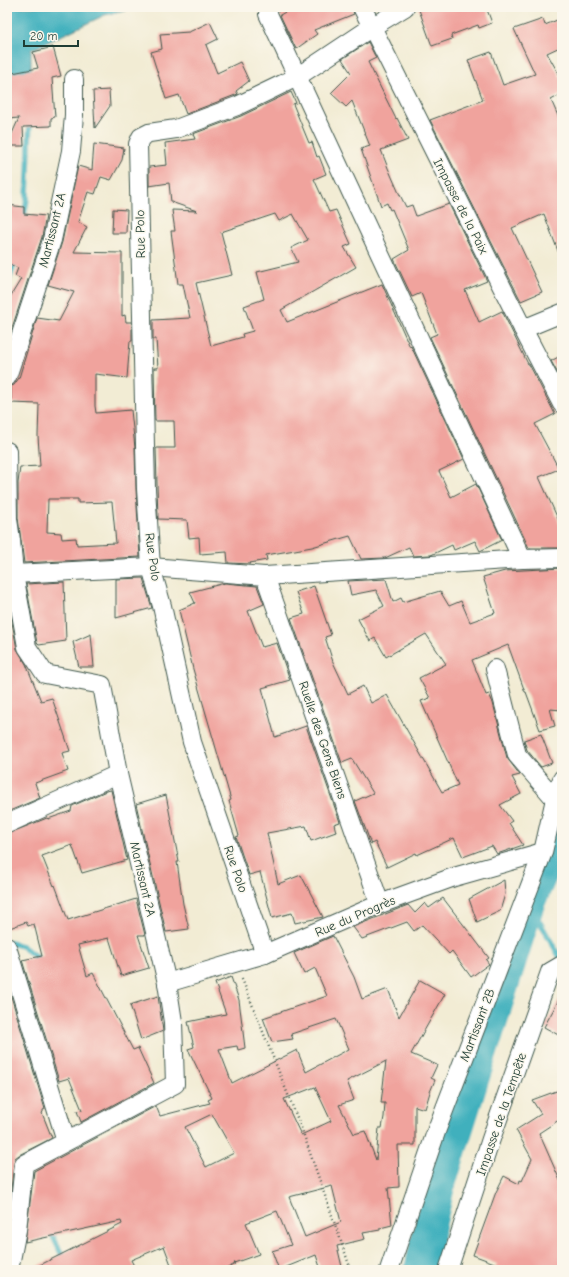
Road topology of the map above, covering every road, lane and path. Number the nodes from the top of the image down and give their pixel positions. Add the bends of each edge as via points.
1 (362, 7) edge
2 (405, 7) edge
3 (268, 14) dead end
4 (372, 27) junction
5 (297, 77) junction
6 (74, 79) dead end
7 (562, 313) edge
8 (523, 329) junction
9 (7, 377) edge
10 (562, 404) edge
11 (7, 451) edge
12 (562, 558) edge
13 (522, 559) junction
14 (151, 567) junction
15 (14, 574) junction
16 (265, 576) junction
17 (495, 669) dead end
18 (118, 774) junction
19 (562, 779) edge
20 (555, 799) junction
21 (7, 824) edge
22 (543, 852) junction
23 (380, 904) junction
24 (7, 948) edge
25 (265, 954) junction
26 (235, 964) junction
27 (556, 969) edge
28 (167, 983) junction
29 (66, 1141) junction
30 (9, 1270) edge
31 (351, 1270) edge
32 (389, 1270) edge
33 (448, 1270) edge

1 - 4 street, Impasse de la Paix
2 - 4 street
3 - 5 street
4 - 5 street
4 - 8 street, Impasse de la Paix
5 - 13 street
5 - 14 street, Rue Polo via 237,106 176,129 149,133 141,137 138,144 146,489
6 - 9 street, Martissant 2A via 71,151 52,240
7 - 8 street
8 - 10 street, Impasse de la Paix
11 - 15 street, Martissant 2A via 8,519
12 - 13 street
13 - 16 street
14 - 15 street
14 - 16 street
14 - 25 street, Rue Polo via 192,742
15 - 18 street, Martissant 2A via 27,646 45,674 102,685
16 - 23 street, Ruelle des Gens Biens
17 - 20 street via 516,755
18 - 21 street
18 - 28 street, Martissant 2A
19 - 20 street, Martissant 2B
20 - 22 street, Martissant 2B
22 - 23 street, Rue du Progrès via 454,877
22 - 32 street, Martissant 2B via 437,1129
23 - 25 street, Rue du Progrès
24 - 29 street
25 - 26 street, Rue du Progrès
26 - 28 street, Rue du Progrès
26 - 31 path via 302,1130
27 - 33 street, Impasse de la Tempête via 492,1139
28 - 29 street, Martissant 2A via 173,1022 175,1084
29 - 30 street, Martissant 2A via 24,1164

